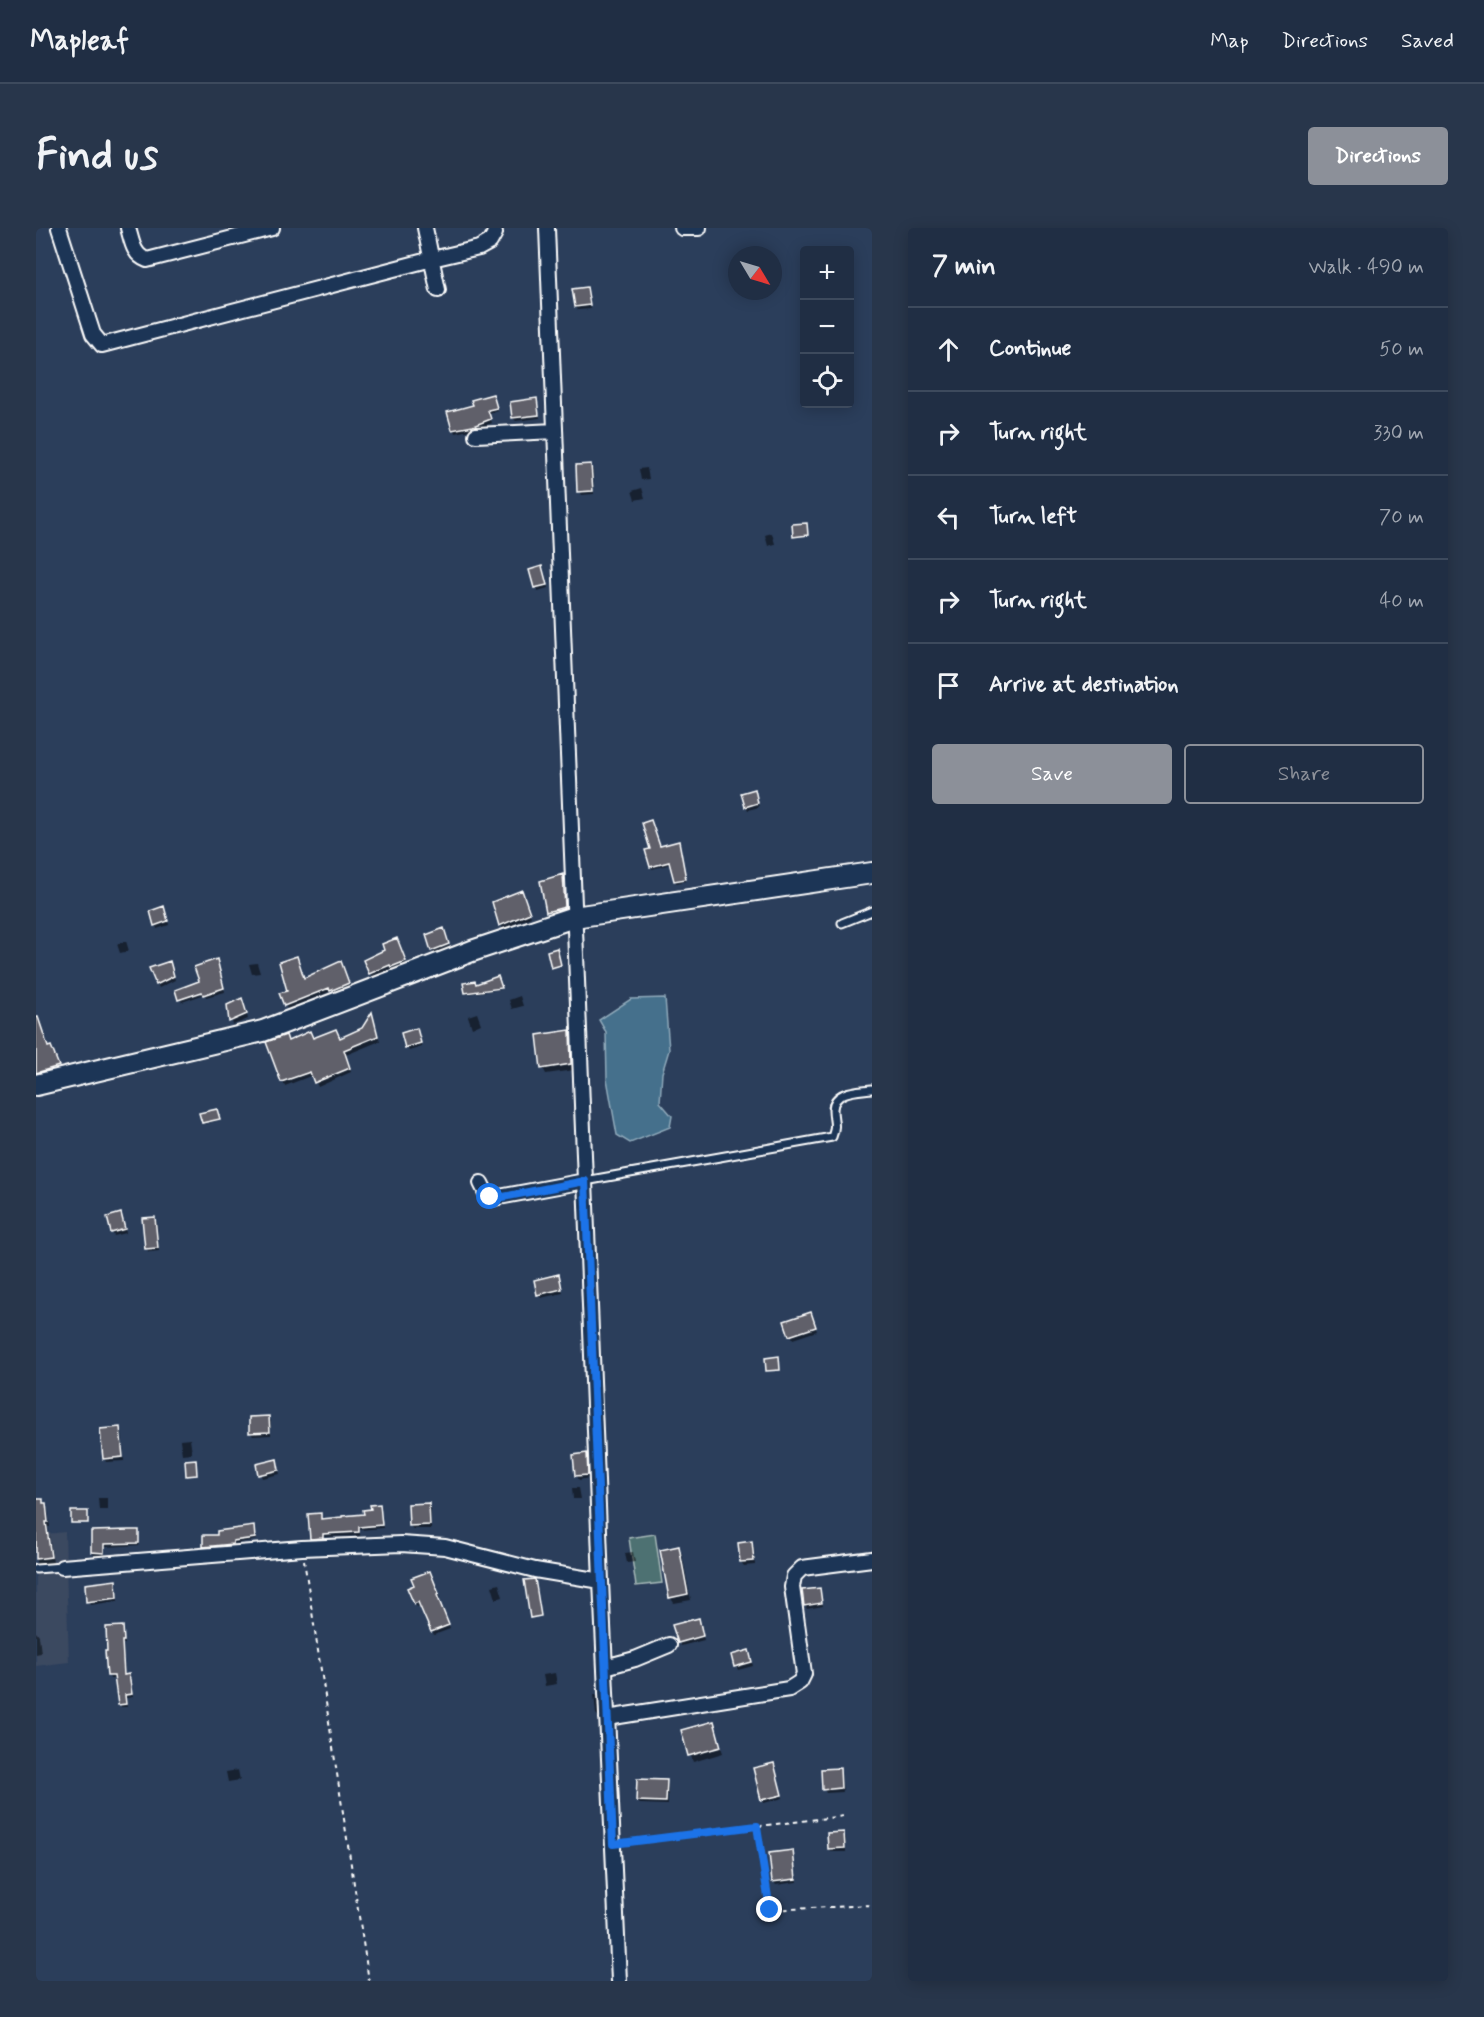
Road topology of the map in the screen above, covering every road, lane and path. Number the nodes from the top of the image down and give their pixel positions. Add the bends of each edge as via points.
1 (59, 228) edge
2 (128, 228) edge
3 (272, 228) edge
4 (425, 228) edge
5 (494, 228) edge
6 (547, 228) edge
7 (682, 228) edge
8 (699, 228) edge
9 (432, 259) junction
10 (438, 290) dead end
11 (554, 431) junction
12 (476, 435) dead end
13 (872, 873) edge
14 (872, 911) edge
15 (574, 917) junction
16 (842, 923) dead end
17 (36, 1085) edge
18 (872, 1089) edge
19 (585, 1181) junction
20 (481, 1183) dead end
21 (302, 1548) junction
22 (872, 1559) edge
23 (62, 1567) joint
24 (36, 1569) edge
25 (601, 1581) junction
26 (669, 1645) dead end
27 (605, 1667) junction
28 (607, 1718) junction
29 (844, 1816) dead end
30 (757, 1826) junction
31 (613, 1844) junction
32 (872, 1905) edge
33 (369, 1981) edge
34 (619, 1981) edge

1 - 9 street via 93,334 102,345
2 - 3 street via 136,253 147,260
4 - 9 street
5 - 9 street via 490,242 479,248
6 - 11 street
7 - 8 street
9 - 10 street
11 - 12 street
11 - 15 street
13 - 15 street
14 - 16 lane
15 - 17 street via 472,951 263,1031
15 - 19 street
18 - 19 lane via 844,1093 837,1098 832,1137
19 - 20 street via 494,1198 487,1195
19 - 25 street
21 - 23 street
21 - 25 street via 401,1544 445,1547 535,1570
21 - 33 path
22 - 28 street via 802,1568 794,1576 792,1587 804,1674 789,1689
23 - 24 lane
25 - 27 street
26 - 27 street
27 - 28 street
28 - 31 street
29 - 30 path
30 - 31 path
30 - 32 path via 770,1910
31 - 34 street

